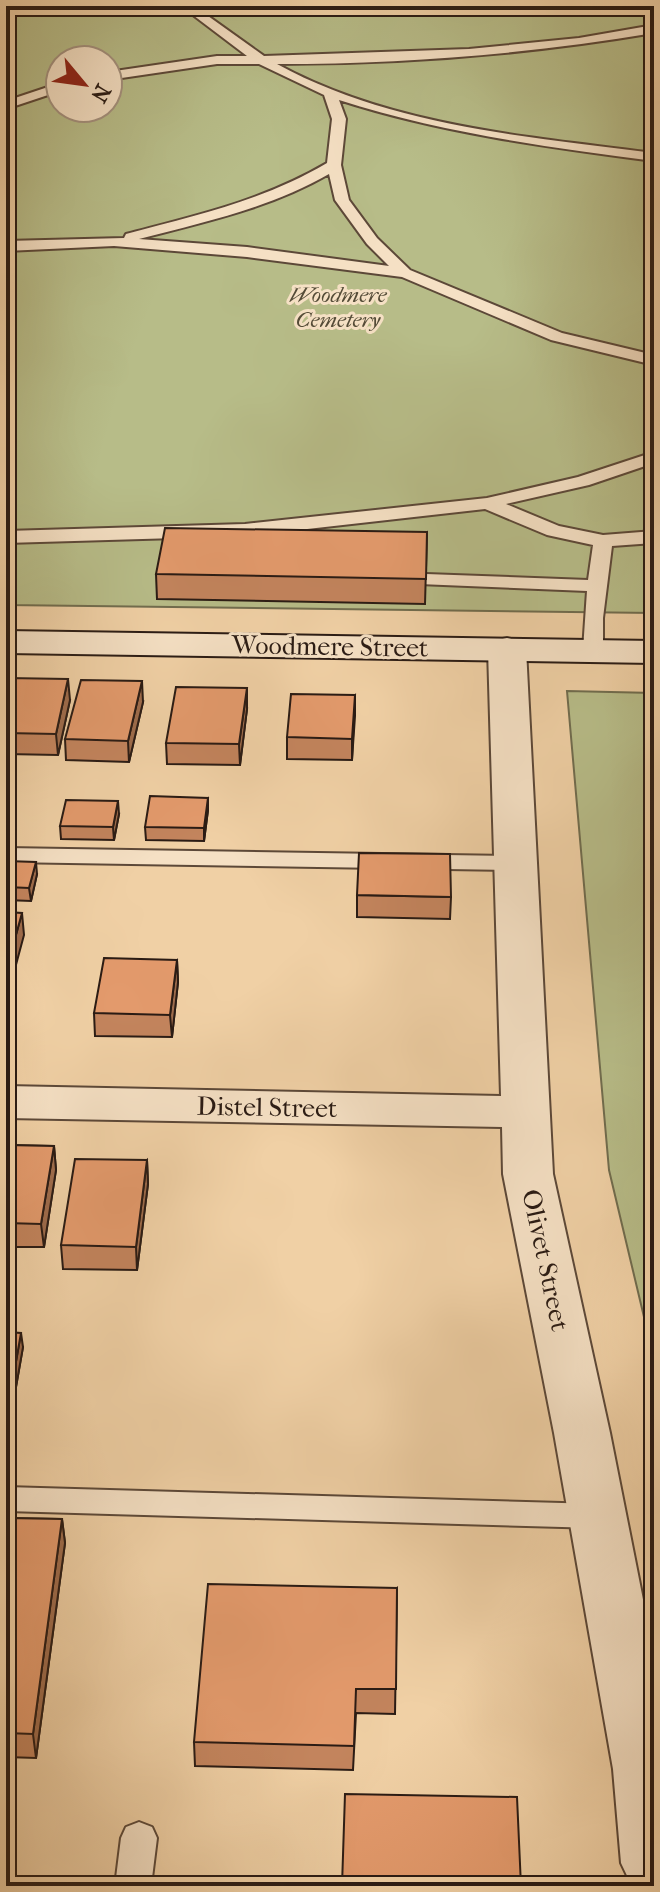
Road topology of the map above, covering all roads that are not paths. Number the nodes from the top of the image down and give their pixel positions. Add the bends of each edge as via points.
1 (187, 6) edge
2 (654, 29) edge
3 (263, 60) junction
4 (124, 74) edge
5 (44, 92) edge
6 (330, 94) junction
7 (6, 105) edge
8 (654, 157) edge
9 (334, 165) junction
10 (114, 242) junction
11 (6, 246) edge
12 (405, 273) junction
13 (654, 360) edge
14 (654, 457) edge
15 (487, 503) junction
16 (6, 537) edge
17 (654, 537) edge
18 (603, 541) junction
19 (426, 580) edge
20 (598, 586) junction
21 (6, 642) edge
22 (507, 649) junction
23 (593, 650) junction
24 (654, 652) edge
25 (6, 855) edge
26 (517, 863) junction
27 (6, 1102) edge
28 (527, 1112) junction
29 (6, 1499) edge
30 (598, 1516) junction
31 (650, 1769) edge
32 (139, 1838) dead end
33 (654, 1863) edge
34 (133, 1886) edge

1 - 3 lane
2 - 3 lane via 469,53
3 - 4 lane via 217,60
3 - 6 lane
5 - 7 lane
6 - 8 lane via 480,131
6 - 9 lane via 339,119
9 - 10 lane via 291,190
9 - 12 lane via 342,200 372,241
10 - 11 lane
10 - 12 lane via 247,252
12 - 13 lane via 557,337
14 - 15 lane via 583,481
15 - 16 lane via 245,530
15 - 18 lane via 554,531
17 - 18 lane
18 - 20 lane
19 - 20 lane
20 - 23 lane
21 - 22 street, Woodmere Street
22 - 23 street, Woodmere Street
22 - 26 street, Olivet Street
23 - 24 street, Woodmere Street
25 - 26 lane
26 - 28 street, Olivet Street
27 - 28 street, Distel Street
28 - 30 street, Olivet Street via 528,1174
29 - 30 lane
30 - 31 street, Olivet Street
31 - 33 street, Olivet Street
32 - 34 lane

